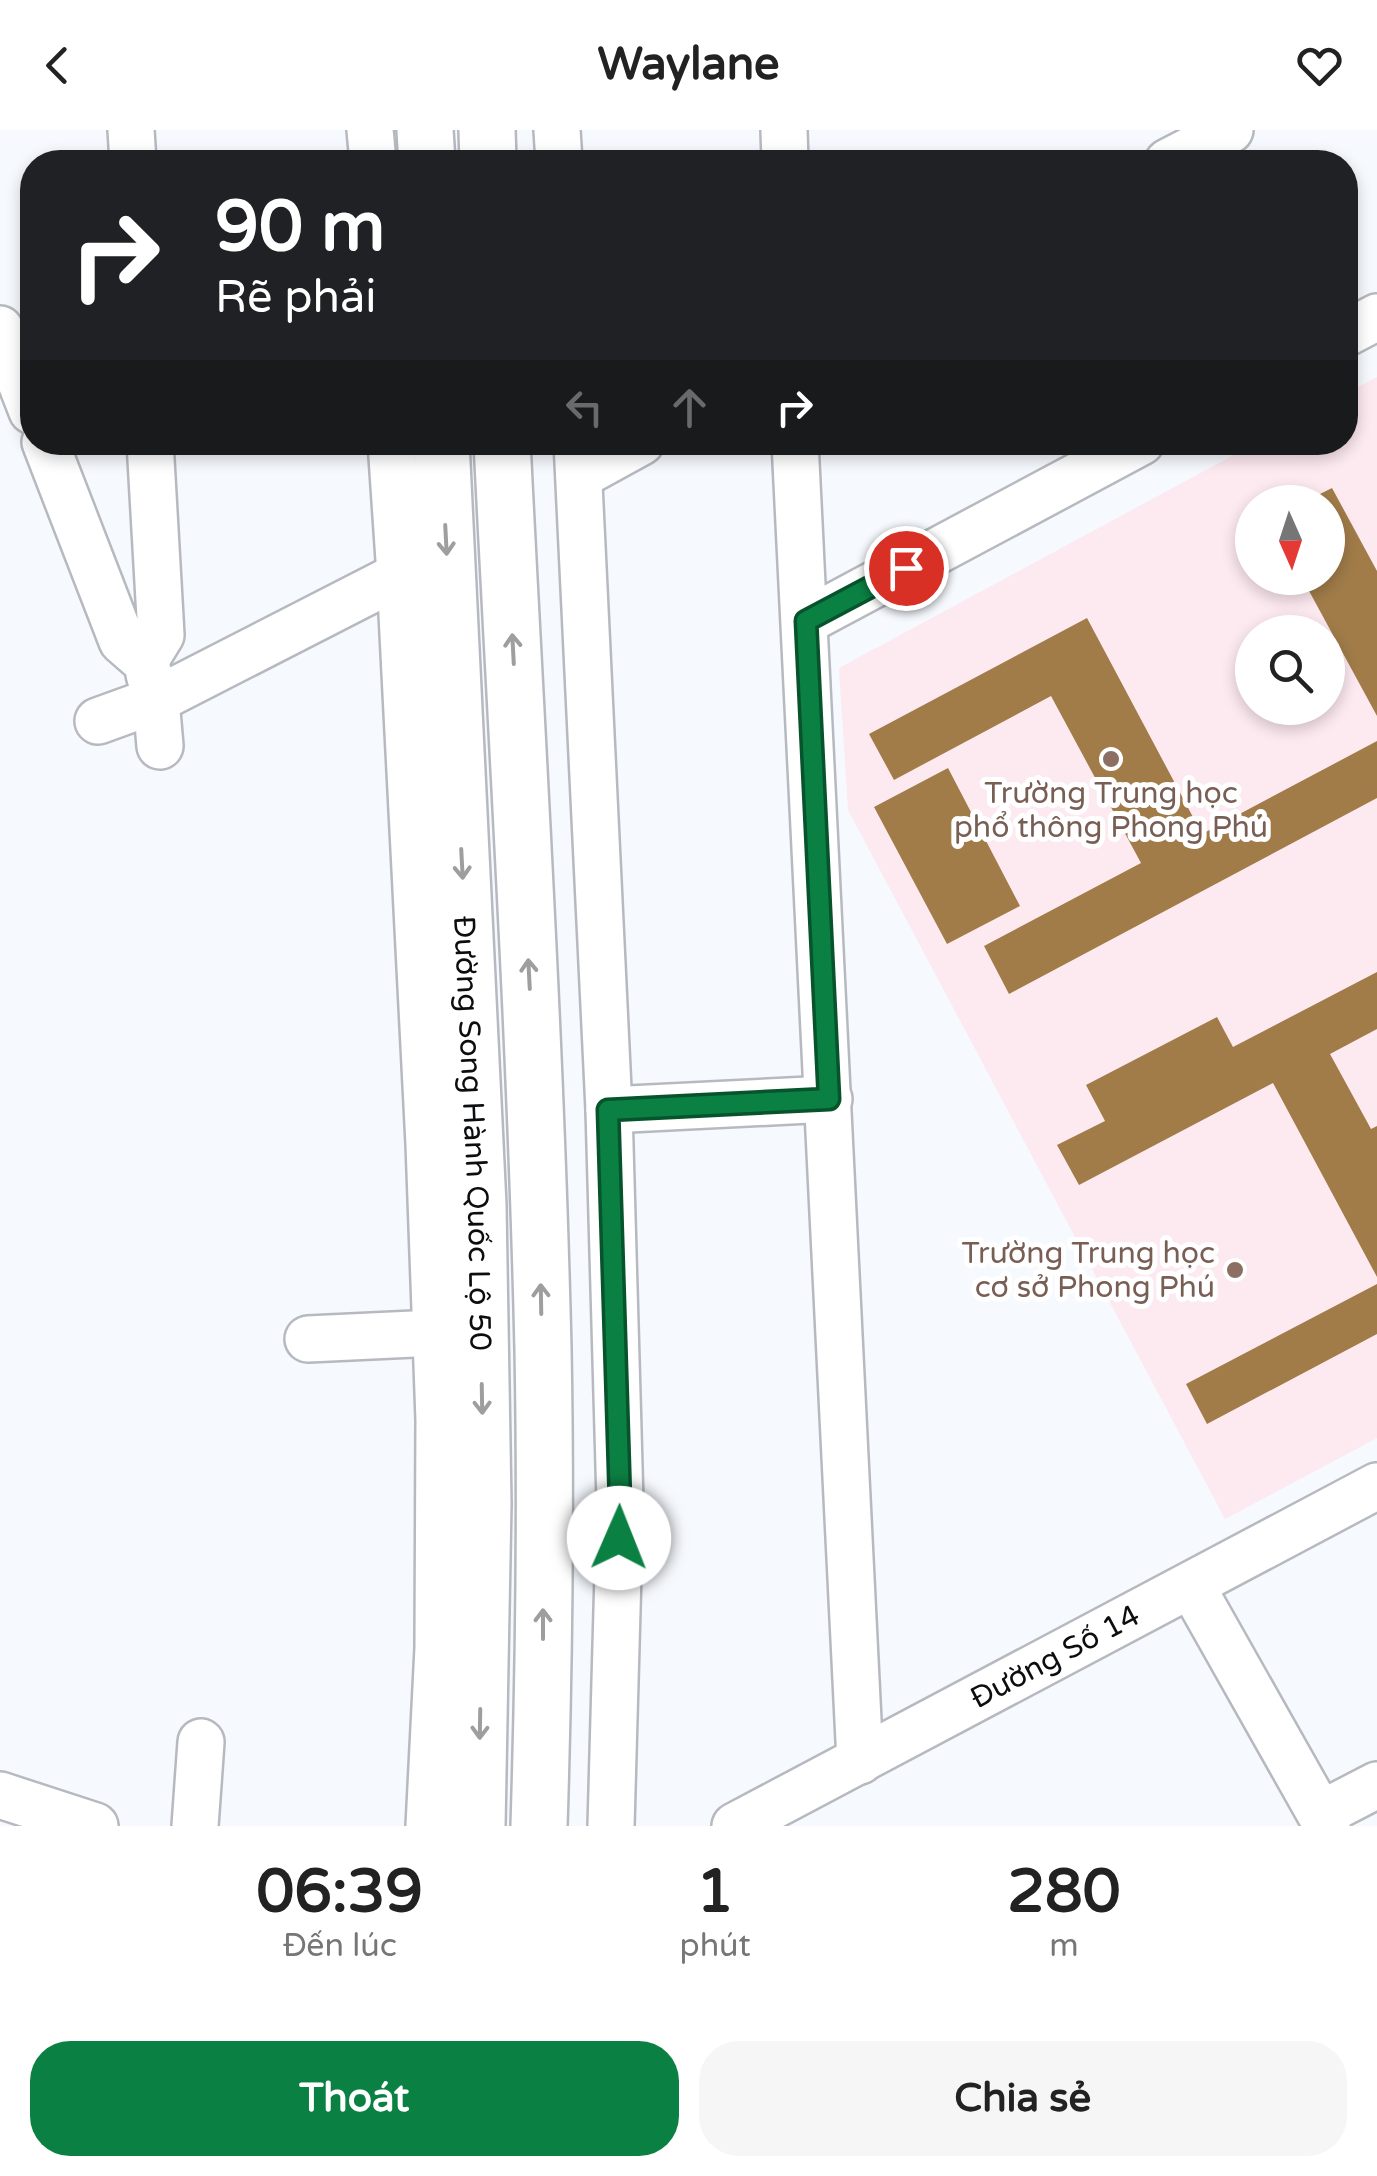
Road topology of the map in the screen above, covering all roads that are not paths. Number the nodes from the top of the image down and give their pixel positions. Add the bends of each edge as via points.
1 (1230, 130) edge
2 (1191, 150) edge
3 (0, 328) edge
4 (20, 380) edge
5 (50, 455) edge
6 (151, 455) edge
7 (392, 455) edge
8 (442, 455) edge
9 (503, 455) edge
10 (796, 455) edge
11 (1117, 455) edge
12 (578, 459) edge
13 (400, 575) junction
14 (806, 621) junction
15 (151, 680) junction
16 (98, 721) dead end
17 (160, 746) dead end
18 (829, 1099) junction
19 (608, 1110) junction
20 (436, 1332) junction
21 (308, 1339) dead end
22 (1377, 1486) edge
23 (1191, 1585) junction
24 (201, 1742) dead end
25 (860, 1761) junction
26 (1377, 1785) edge
27 (0, 1795) edge
28 (1324, 1820) edge
29 (95, 1826) edge
30 (194, 1826) edge
31 (430, 1826) edge
32 (478, 1826) edge
33 (539, 1826) edge
34 (611, 1826) edge
35 (735, 1826) edge

1 - 2 street
3 - 4 street
5 - 15 street via 122,641
6 - 15 street via 161,634
7 - 13 street
8 -> 32 main road, Đường Song Hành Quốc Lộ 50 via 478,1205
33 -> 9 main road, Đường Song Hành Quốc Lộ 50 via 541,1278
10 - 14 street
11 - 14 street
12 - 19 street
13 - 15 street
13 - 20 street
14 - 18 street
15 - 16 street
15 - 17 street
18 - 19 street
18 - 25 street
19 - 34 street via 620,1502
20 - 21 street
20 - 31 street via 440,1504
22 - 23 street, Đường Số 14
23 - 25 street, Đường Số 14
23 - 28 street
24 - 30 street
25 - 35 street, Đường Số 14
26 - 28 street
27 - 29 street

